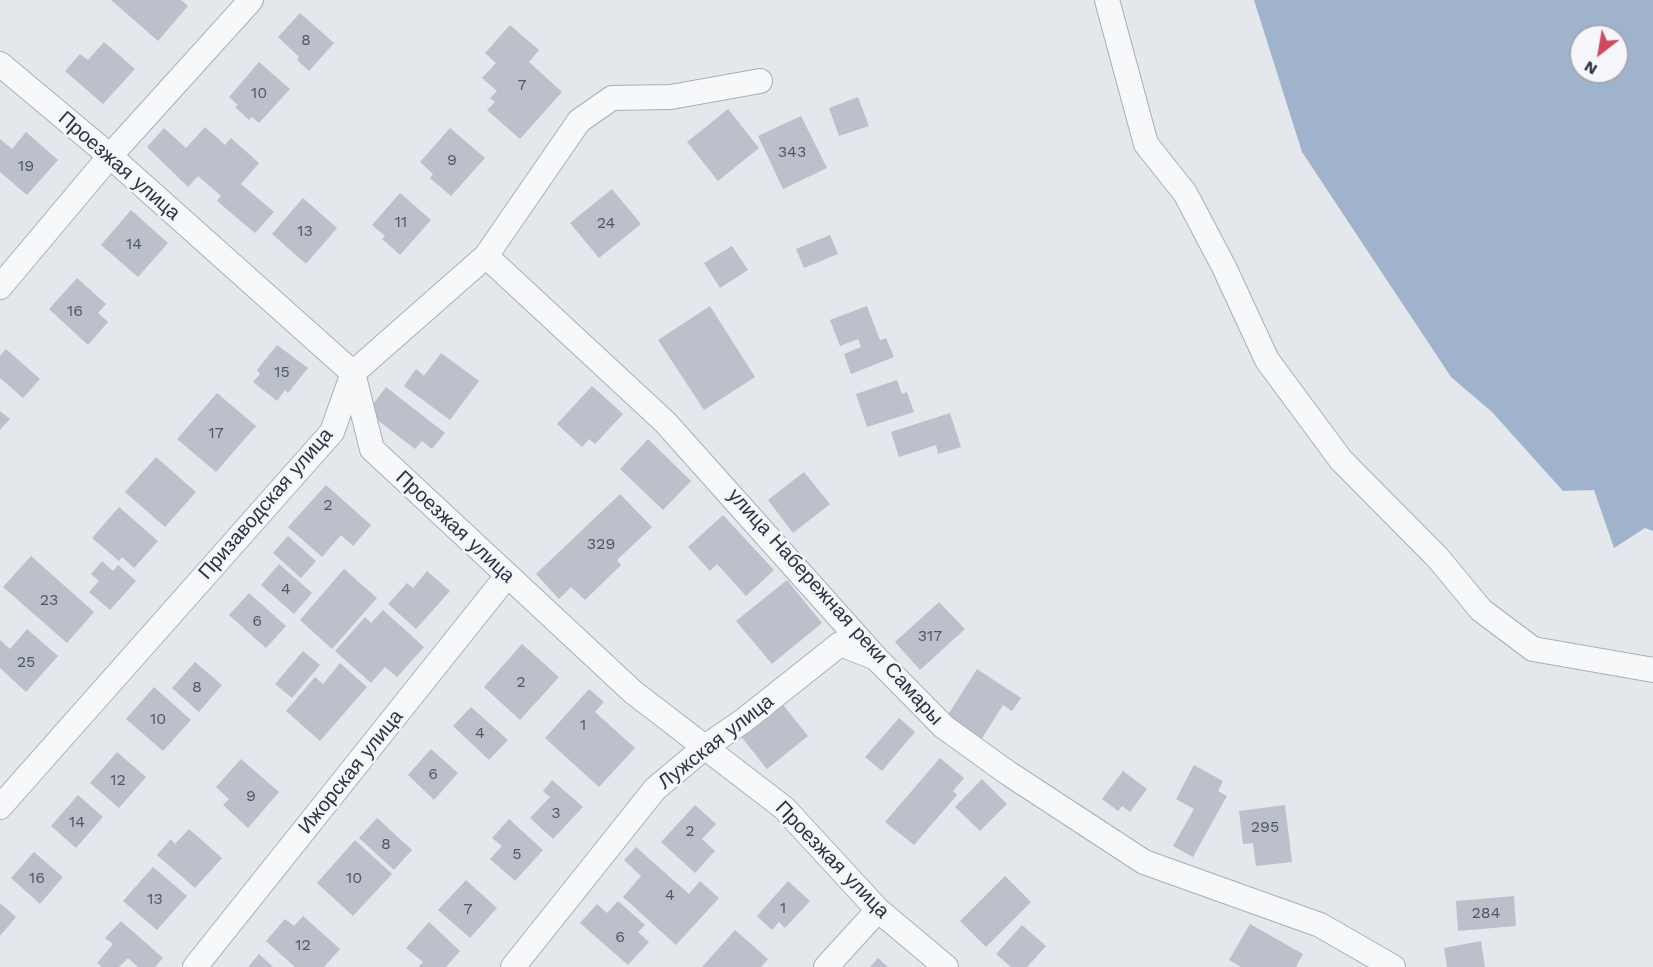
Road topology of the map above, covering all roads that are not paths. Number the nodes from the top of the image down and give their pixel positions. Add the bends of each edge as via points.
1 (251, 0) edge
2 (1107, 0) edge
3 (0, 64) edge
4 (760, 81) dead end
5 (110, 156) junction
6 (486, 256) junction
7 (0, 287) edge
8 (353, 373) junction
9 (507, 576) junction
10 (876, 658) junction
11 (1653, 670) edge
12 (705, 747) junction
13 (0, 807) edge
14 (878, 910) junction
15 (195, 967) edge
16 (513, 967) edge
17 (826, 967) edge
18 (946, 967) edge
19 (1393, 967) edge

1 - 5 street
2 - 11 street via 1146,144 1185,193 1267,360 1341,460 1438,558 1481,610 1533,649
3 - 5 street, Проезжая улица
4 - 6 street, Призаводская улица via 671,97 612,98 579,121
5 - 7 street
5 - 8 street, Проезжая улица
6 - 8 street, Призаводская улица
6 - 10 street, улица Набережная реки Самары via 665,422
8 - 9 street, Проезжая улица via 372,449
8 - 13 street, Призаводская улица via 332,432
9 - 12 street, Проезжая улица via 633,692
9 - 15 street, Ижорская улица
10 - 12 street, Лужская улица via 840,644
10 - 19 street, улица Набережная реки Самары via 944,727 1144,862 1320,925
12 - 14 street, Проезжая улица via 784,808
12 - 16 street, Лужская улица via 655,789
14 - 17 street
14 - 18 street, Проезжая улица

